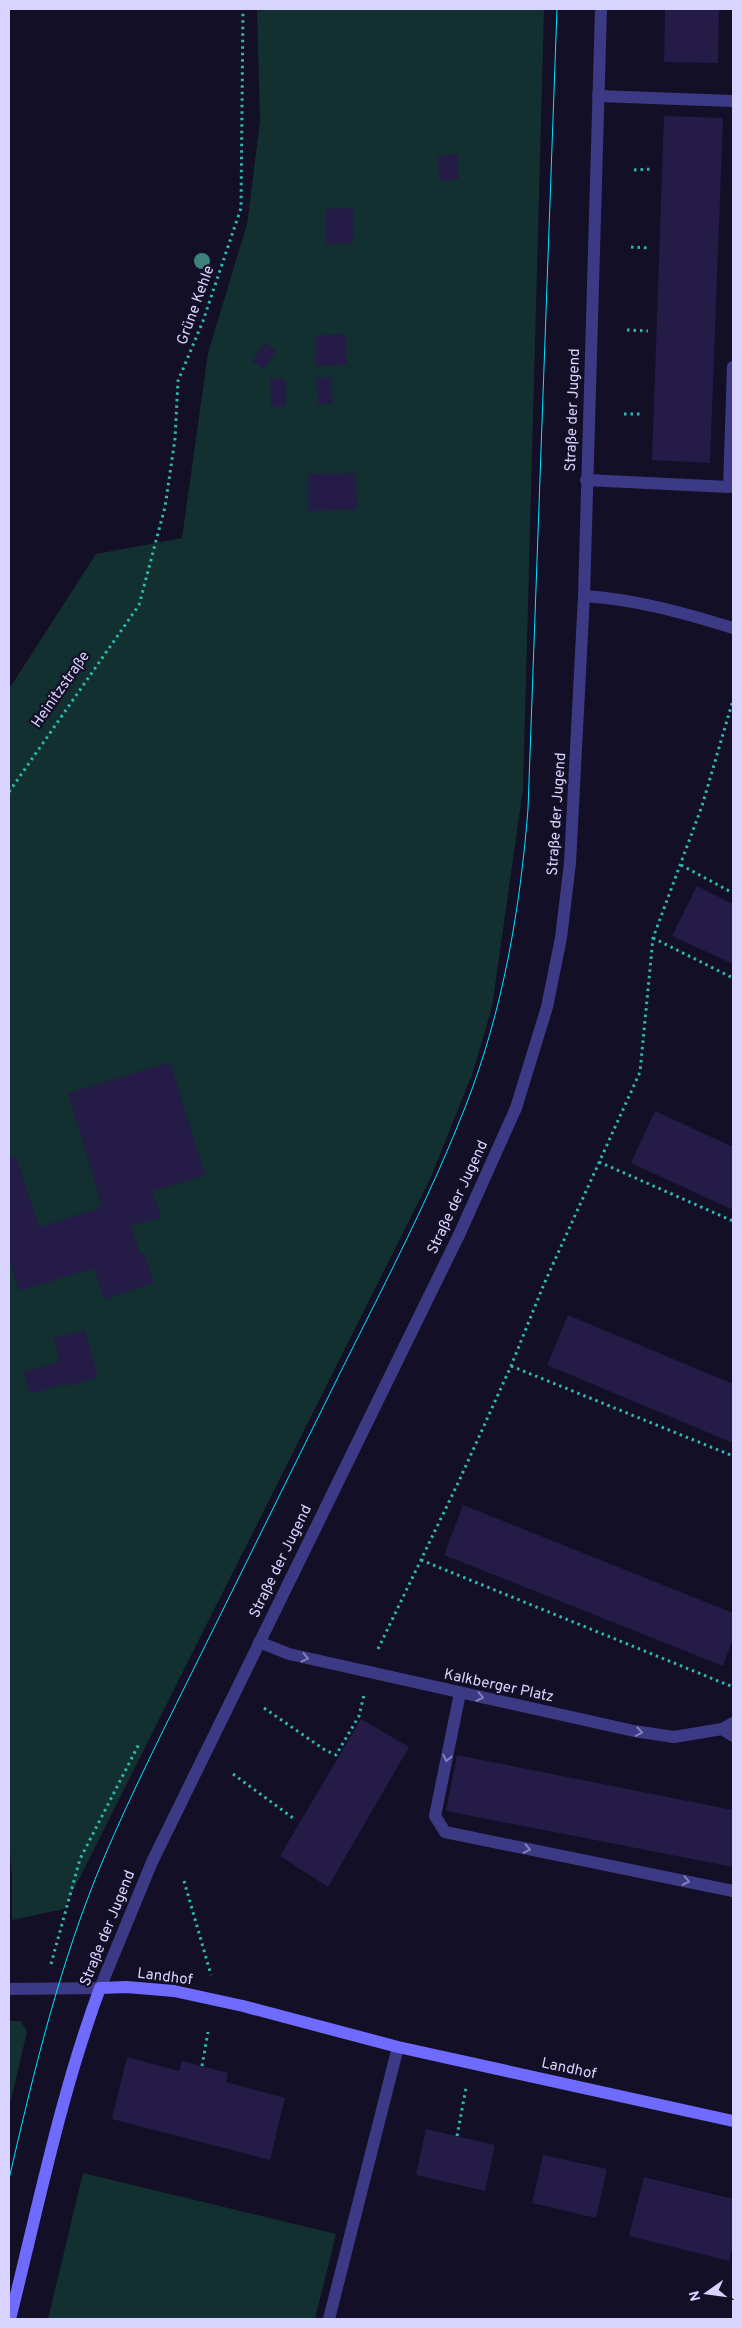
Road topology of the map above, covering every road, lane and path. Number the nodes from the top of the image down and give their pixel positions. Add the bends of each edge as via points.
1 (243, 9) edge
2 (601, 9) edge
3 (598, 96) junction
4 (733, 101) edge
5 (652, 169) dead end
6 (634, 170) dead end
7 (631, 247) dead end
8 (650, 248) dead end
9 (627, 330) dead end
10 (648, 331) dead end
11 (733, 367) edge
12 (624, 414) dead end
13 (640, 414) dead end
14 (586, 480) junction
15 (584, 596) junction
16 (139, 605) joint
17 (733, 628) edge
18 (733, 700) edge
19 (9, 792) edge
20 (680, 865) junction
21 (733, 893) edge
22 (653, 938) junction
23 (733, 978) edge
24 (599, 1162) junction
25 (733, 1221) edge
26 (511, 1366) junction
27 (733, 1456) edge
28 (421, 1560) junction
29 (383, 1637) dead end
30 (259, 1642) junction
31 (733, 1687) edge
32 (460, 1693) junction
33 (362, 1704) dead end
34 (264, 1708) dead end
35 (728, 1726) edge
36 (733, 1736) edge
37 (140, 1742) dead end
38 (233, 1774) dead end
39 (293, 1818) dead end
40 (184, 1881) dead end
41 (733, 1891) edge
42 (211, 1976) dead end
43 (100, 1988) junction
44 (9, 1989) edge
45 (44, 1990) junction
46 (208, 2032) dead end
47 (398, 2047) junction
48 (202, 2066) dead end
49 (466, 2088) dead end
50 (733, 2122) edge
51 (458, 2136) dead end
52 (10, 2319) edge
53 (329, 2319) edge

1 - 16 path, Grüne Kehle via 241,208 203,321 178,381 175,439 165,507
2 - 3 street, Straße der Jugend
3 - 4 street
3 - 14 street, Straße der Jugend
5 - 6 path
7 - 8 path
9 - 10 path
11 - 14 street via 729,487
12 - 13 path
14 - 15 street, Straße der Jugend
15 - 17 street via 620,598
15 - 30 street, Straße der Jugend via 570,863 561,938 536,1044 516,1108 458,1235
16 - 19 path, Heinitzstraße
18 - 20 path via 702,806
20 - 21 path
20 - 22 path
22 - 23 path
22 - 24 path via 640,1072
24 - 25 path
24 - 26 path
26 - 27 path
26 - 28 path
28 - 29 path
28 - 31 path
30 -> 32 street, Kalkberger Platz via 289,1654
30 - 43 street, Straße der Jugend via 152,1862
32 -> 35 street, Kalkberger Platz via 674,1737
32 -> 41 street via 435,1816 445,1832
33 - 34 path via 359,1716 336,1754 325,1750
35 - 36 street
37 - 45 path via 80,1860
38 - 39 path
40 - 42 path
43 - 45 street
43 - 47 main road, Landhof via 174,1991
43 - 52 main road, Straße der Jugend via 62,2102
44 - 45 street
46 - 48 path
47 - 50 main road, Landhof
47 - 53 street
49 - 51 path

